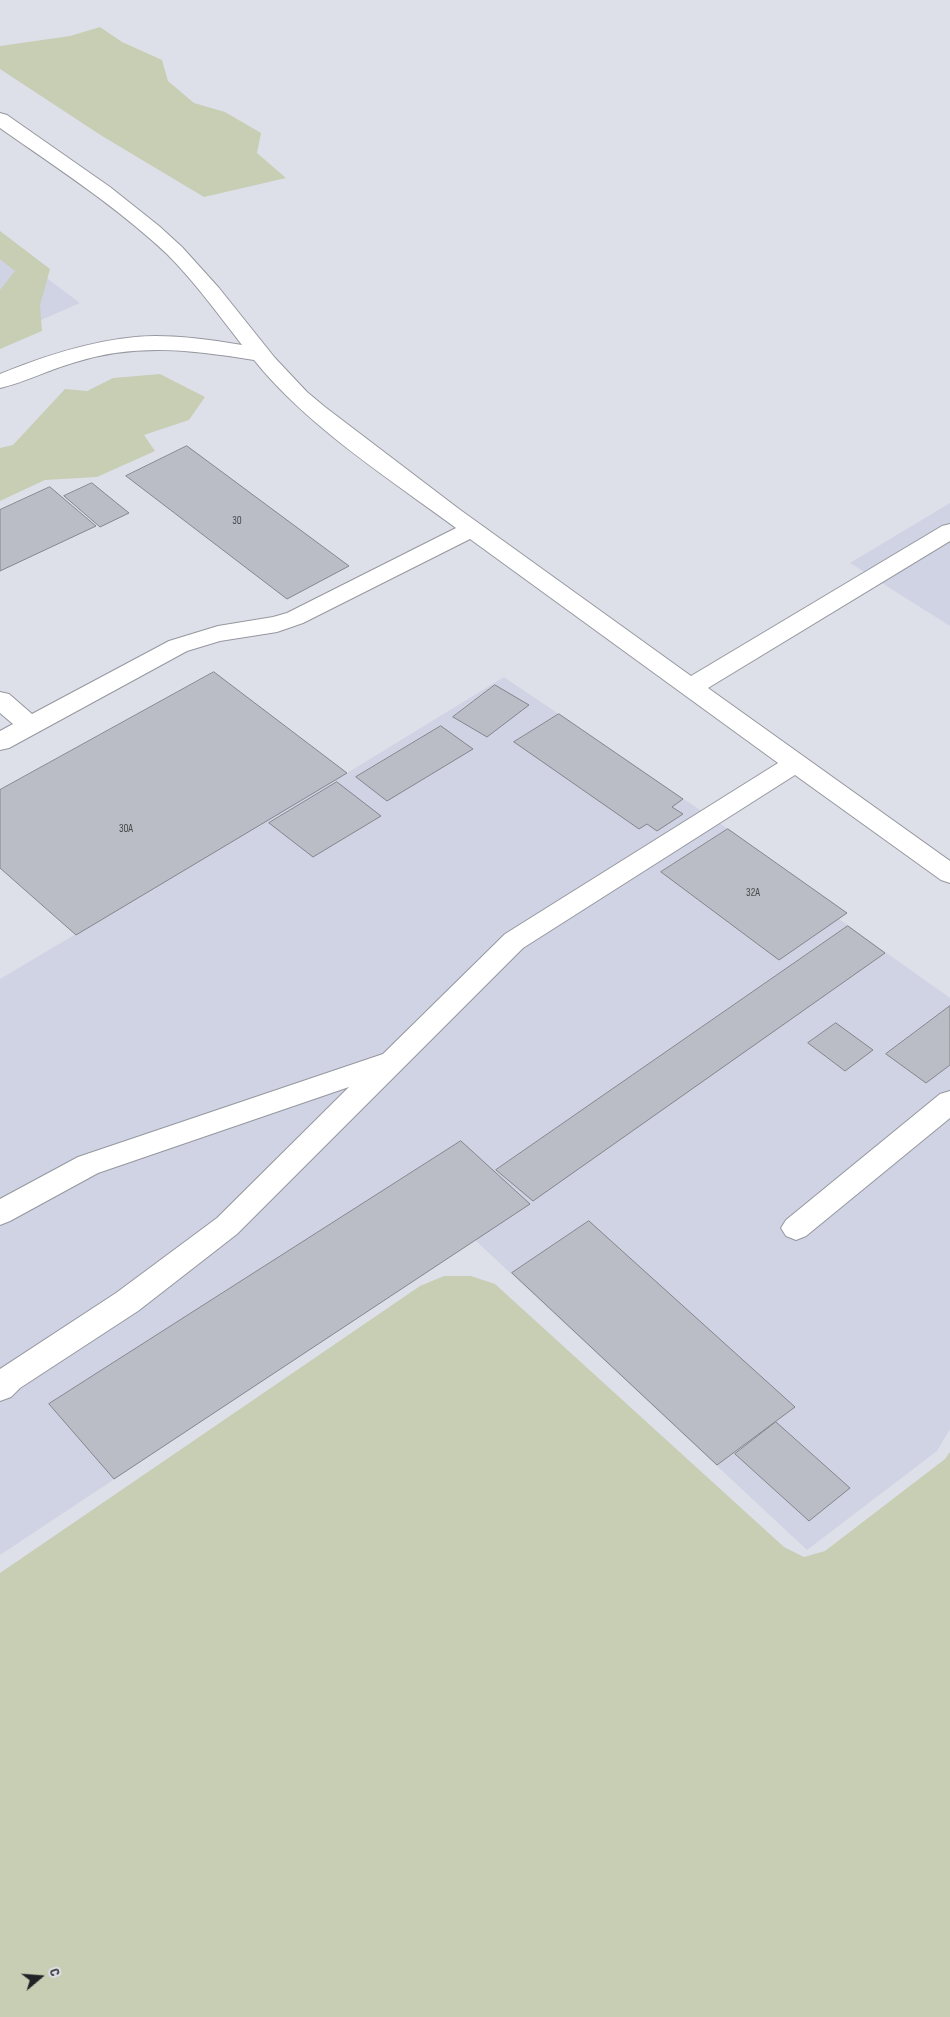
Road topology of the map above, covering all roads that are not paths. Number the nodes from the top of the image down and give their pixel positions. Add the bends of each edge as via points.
1 (0, 119) edge
2 (259, 354) junction
3 (0, 382) edge
4 (472, 529) junction
5 (950, 531) edge
6 (691, 688) junction
7 (0, 700) edge
8 (30, 726) junction
9 (0, 742) edge
10 (796, 763) junction
11 (950, 874) edge
12 (397, 1060) junction
13 (950, 1102) edge
14 (0, 1213) edge
15 (796, 1228) dead end
16 (0, 1388) edge

1 - 2 street via 122,205 161,238 197,274
2 - 3 street via 208,346 140,343 77,355
2 - 4 street via 315,411
4 - 6 street
4 - 8 street via 295,618 178,646
5 - 6 street
6 - 10 street
7 - 8 street
8 - 9 street
10 - 11 street
10 - 12 street via 514,941
12 - 14 street via 88,1165
12 - 16 street via 227,1226 127,1302
13 - 15 street

